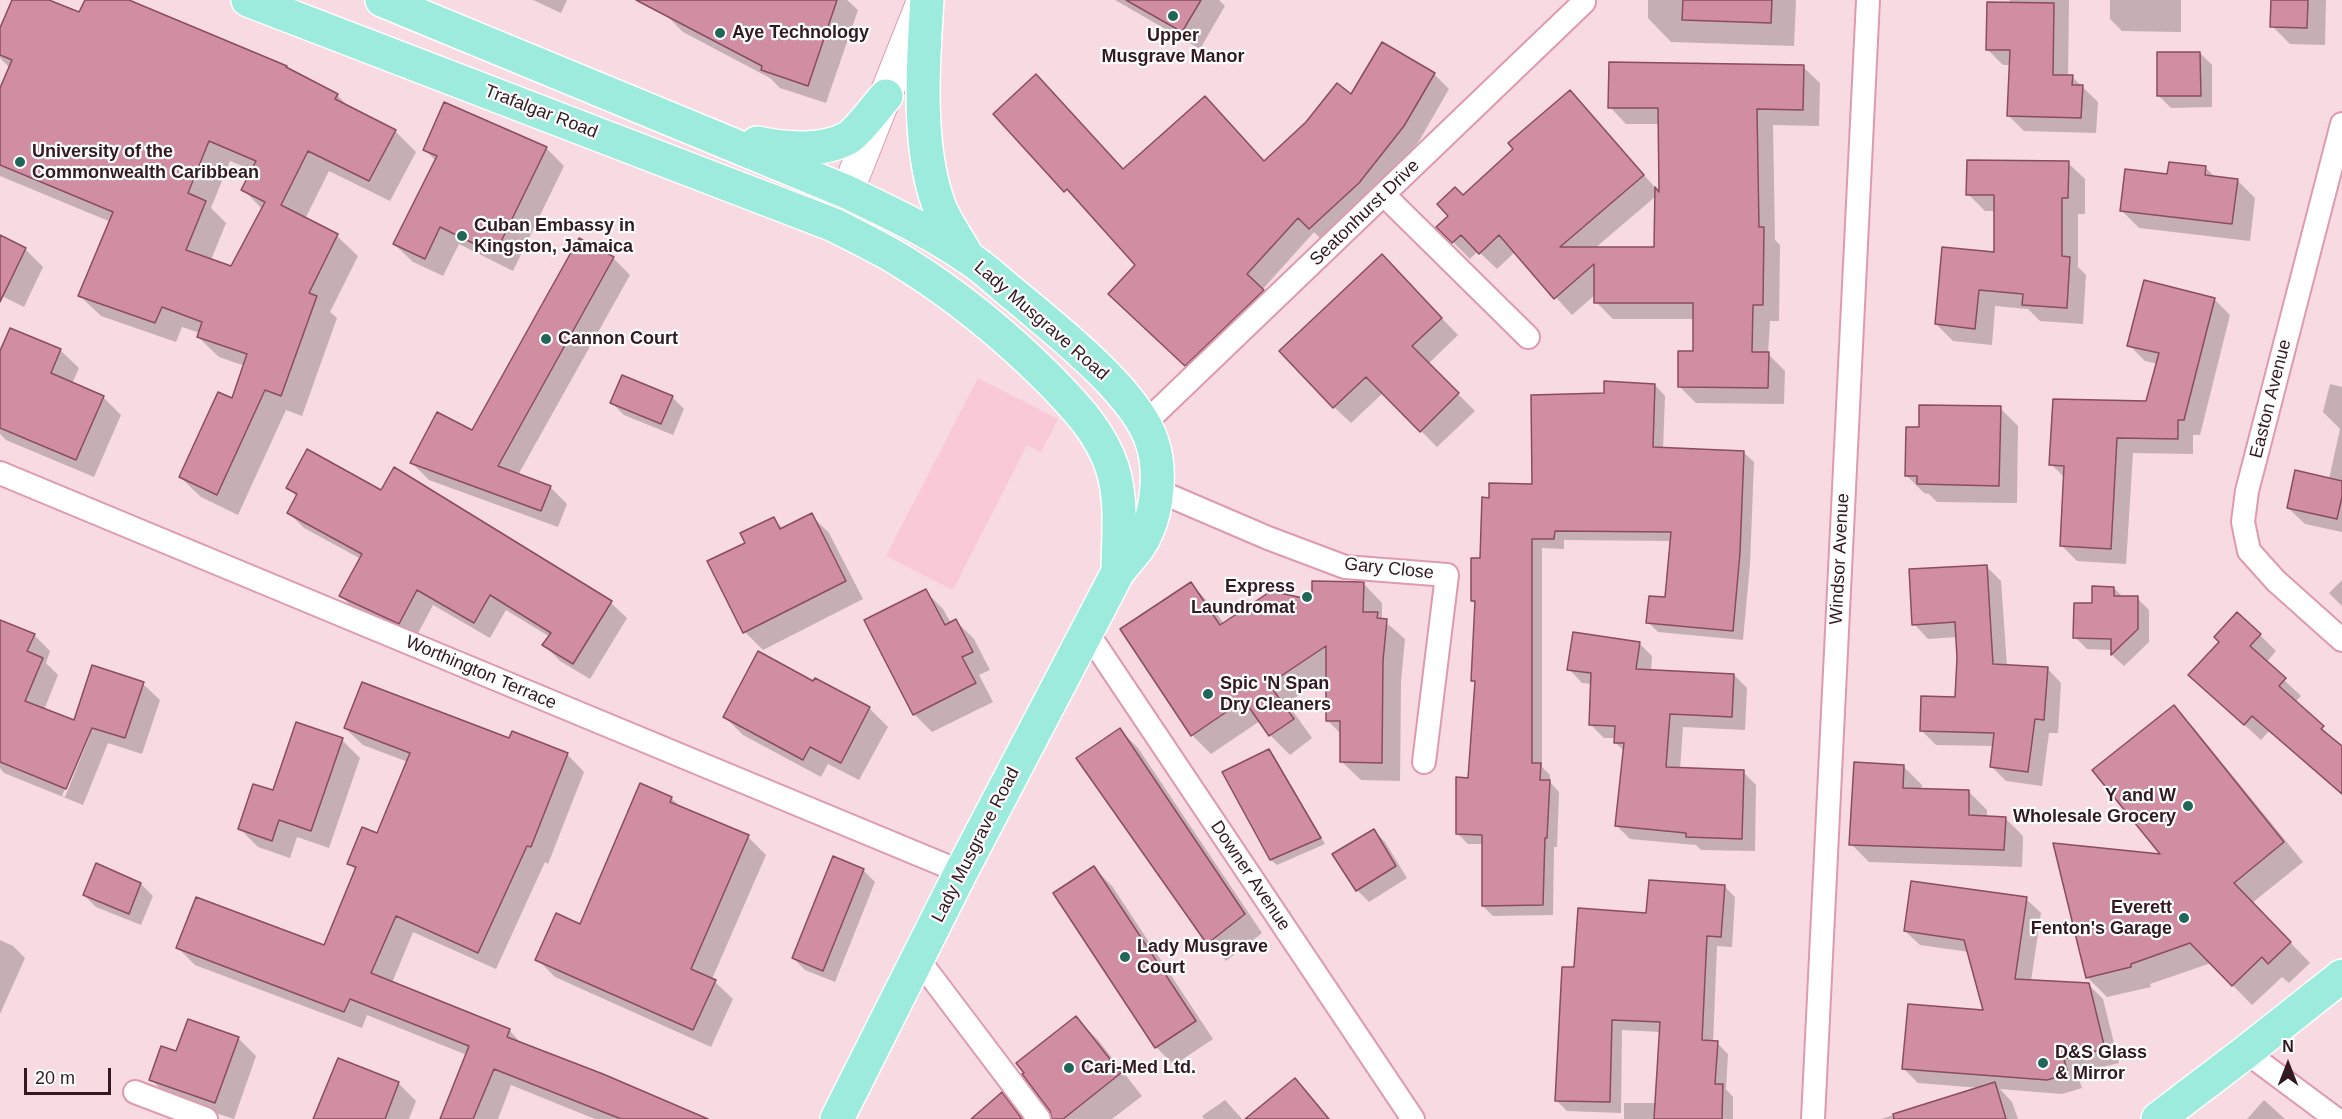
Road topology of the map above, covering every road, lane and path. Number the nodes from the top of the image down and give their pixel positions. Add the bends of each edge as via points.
1 (248, 0) edge
2 (382, 0) edge
3 (925, 0) edge
4 (1868, 0) edge
5 (1584, 2) dead end
6 (886, 96) junction
7 (2342, 124) edge
8 (697, 130) junction
9 (847, 192) junction
10 (1384, 195) junction
11 (834, 225) junction
12 (968, 257) junction
13 (1528, 337) dead end
14 (1145, 423) junction
15 (0, 473) edge
16 (1156, 490) junction
17 (1118, 572) junction
18 (1087, 632) junction
19 (2342, 640) edge
20 (1424, 762) dead end
21 (961, 872) junction
22 (918, 959) junction
23 (2342, 976) edge
24 (2246, 1052) junction
25 (135, 1092) dead end
26 (206, 1119) edge
27 (837, 1119) edge
28 (1039, 1119) edge
29 (1413, 1119) edge
30 (1813, 1119) edge
31 (2158, 1119) edge
32 (2336, 1119) edge

1 - 11 main road, Trafalgar Road
2 - 8 main road
3 - 6 main road
3 - 12 main road via 924,117 931,176 939,205
4 - 30 street, Windsor Avenue
5 - 10 street, Seatonhurst Drive
6 - 8 main road via 849,137 813,148 774,147
6 - 9 main road
7 - 19 street, Easton Avenue via 2247,491 2243,522 2249,551 2276,581
8 - 9 main road
9 - 11 main road
9 - 12 main road, Lady Musgrave Road
10 - 13 street
10 - 14 street, Seatonhurst Drive
11 - 17 main road, Lady Musgrave Road via 902,261 982,318 1032,362 1090,423 1113,470 1118,500
12 - 14 main road, Lady Musgrave Road via 1062,334 1109,379
14 - 16 main road, Lady Musgrave Road via 1153,443
15 - 21 street, Worthington Terrace
16 - 17 main road, Lady Musgrave Road via 1147,532
16 - 20 street, Gary Close via 1346,567 1447,575
17 - 18 main road, Lady Musgrave Road
18 - 21 main road, Lady Musgrave Road
18 - 29 street, Downer Avenue
21 - 22 main road, Lady Musgrave Road
22 - 27 main road, Lady Musgrave Road
22 - 28 street
23 - 24 main road
24 - 31 main road
24 - 32 street
25 - 26 street

